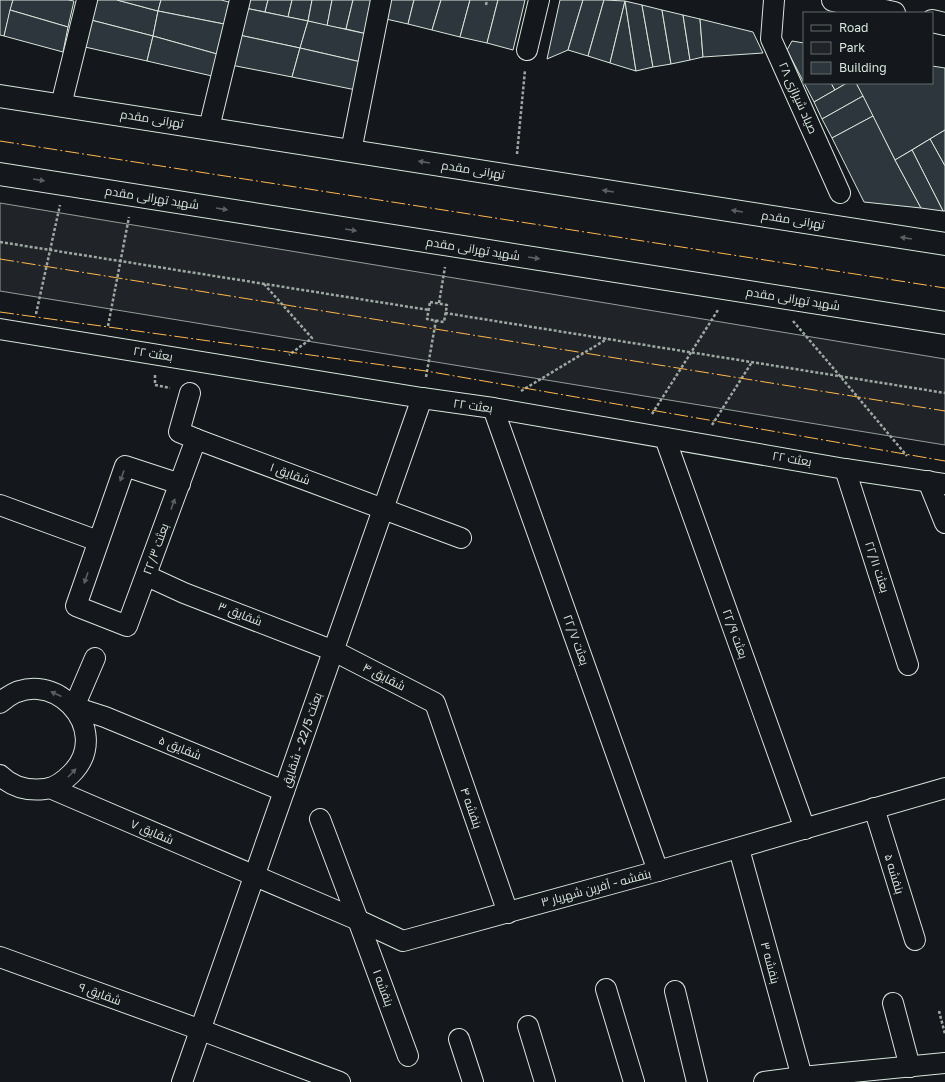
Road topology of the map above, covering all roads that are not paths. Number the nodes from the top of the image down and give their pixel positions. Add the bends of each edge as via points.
1 (87, 0) edge
2 (240, 0) edge
3 (381, 0) edge
4 (539, 0) edge
5 (774, 0) edge
6 (833, 0) edge
7 (889, 12) edge
8 (933, 21) edge
9 (945, 24) edge
10 (527, 50) road end
11 (0, 96) edge
12 (61, 105) junction
13 (209, 128) junction
14 (351, 151) junction
15 (0, 174) edge
16 (840, 194) dead end
17 (945, 244) edge
18 (945, 323) edge
19 (0, 329) edge
20 (190, 393) road end
21 (422, 398) junction
22 (493, 408) junction
23 (665, 438) junction
24 (196, 439) junction
25 (845, 469) junction
26 (936, 483) edge
27 (180, 484) junction
28 (0, 505) edge
29 (383, 509) junction
30 (945, 523) edge
31 (460, 538) dead end
32 (98, 541) junction
33 (146, 576) junction
34 (334, 650) junction
35 (95, 658) dead end
36 (908, 665) dead end
37 (5, 695) edge
38 (435, 703) joint
39 (74, 707) junction
40 (0, 776) edge
41 (50, 788) junction
42 (945, 788) edge
43 (284, 791) junction
44 (874, 808) junction
45 (320, 819) dead end
46 (806, 829) junction
47 (739, 849) junction
48 (658, 871) junction
49 (255, 875) junction
50 (508, 913) junction
51 (358, 920) junction
52 (915, 940) dead end
53 (0, 957) edge
54 (606, 990) dead end
55 (674, 991) dead end
56 (893, 1002) dead end
57 (528, 1026) dead end
58 (200, 1030) junction
59 (459, 1039) dead end
60 (408, 1056) dead end
61 (945, 1063) edge
62 (910, 1067) junction
63 (802, 1077) junction
64 (182, 1082) edge
65 (340, 1082) edge
66 (473, 1082) edge
67 (545, 1082) edge
68 (634, 1082) edge
69 (697, 1082) edge
70 (764, 1082) edge

1 - 12 street
2 - 13 street
3 - 14 street
4 - 10 street
5 - 16 street, صیاد شیرازی ۲۸ via 771,39
6 - 7 main road
8 - 9 main road
11 - 12 main road, تهرانی مقدم
12 - 13 main road, تهرانی مقدم
13 - 14 main road, تهرانی مقدم
17 -> 14 main road, تهرانی مقدم
15 -> 18 main road, شهید تهرانی مقدم
19 - 21 street, بعثت ۲۲
20 - 24 street, شقایق ۱ via 179,432
21 - 22 street, بعثت ۲۲
21 - 29 street, بعثت 22/5 - شقایق
22 - 23 street, بعثت ۲۲
22 - 48 street, بعثت ۲۲/۷
23 - 25 street, بعثت ۲۲
23 - 46 street, بعثت ۲۲/۹
24 - 27 street
24 - 29 street, شقایق ۱
25 - 26 street, بعثت ۲۲
25 - 36 street, بعثت ۲۲/۱۱
26 - 30 street
27 -> 32 street, بعثت ۲۲/۳ via 125,466
33 -> 27 street, بعثت ۲۲/۳
28 - 32 street
29 - 31 street, شقایق ۱
29 - 34 street, بعثت 22/5 - شقایق
32 -> 33 street, بعثت ۲۲/۳ via 76,606 127,626
33 - 34 street, شقایق ۳
34 - 38 street, شقایق ۴
34 - 43 street, بعثت 22/5 - شقایق
35 - 39 street
39 -> 37 street via 62,696 46,690 30,689
38 - 50 street, بنفشه ۴
41 -> 39 street via 64,781 76,770 84,755 86,738 83,722
39 - 43 street, شقایق ۵ via 105,717
40 - 41 street via 19,788
41 - 49 street, شقایق ۷
42 - 44 street, بنفشه - آفرین شهریار ۳
43 - 49 street, بعثت 22/5 - شقایق
44 - 46 street, بنفشه - آفرین شهریار ۳
44 - 52 street, بنفشه ۵
45 - 51 street, بنفشه ۱
46 - 47 street, بنفشه - آفرین شهریار ۳
47 - 48 street, بنفشه - آفرین شهریار ۳
47 - 63 street, بنفشه ۳
48 - 50 street, بنفشه - آفرین شهریار ۳
49 - 51 street, بنفشه - آفرین شهریار ۳
49 - 58 street, بعثت 22/5 - شقایق
50 - 51 street, بنفشه - آفرین شهریار ۳ via 403,941
51 - 60 street, بنفشه ۱
53 - 58 street, شقایق ۹
54 - 68 street
55 - 69 street
56 - 62 street
57 - 67 street
58 - 64 street, بعثت 22/5 - شقایق
58 - 65 street, شقایق ۹
59 - 66 street
61 - 62 street
62 - 63 street
63 - 70 street

